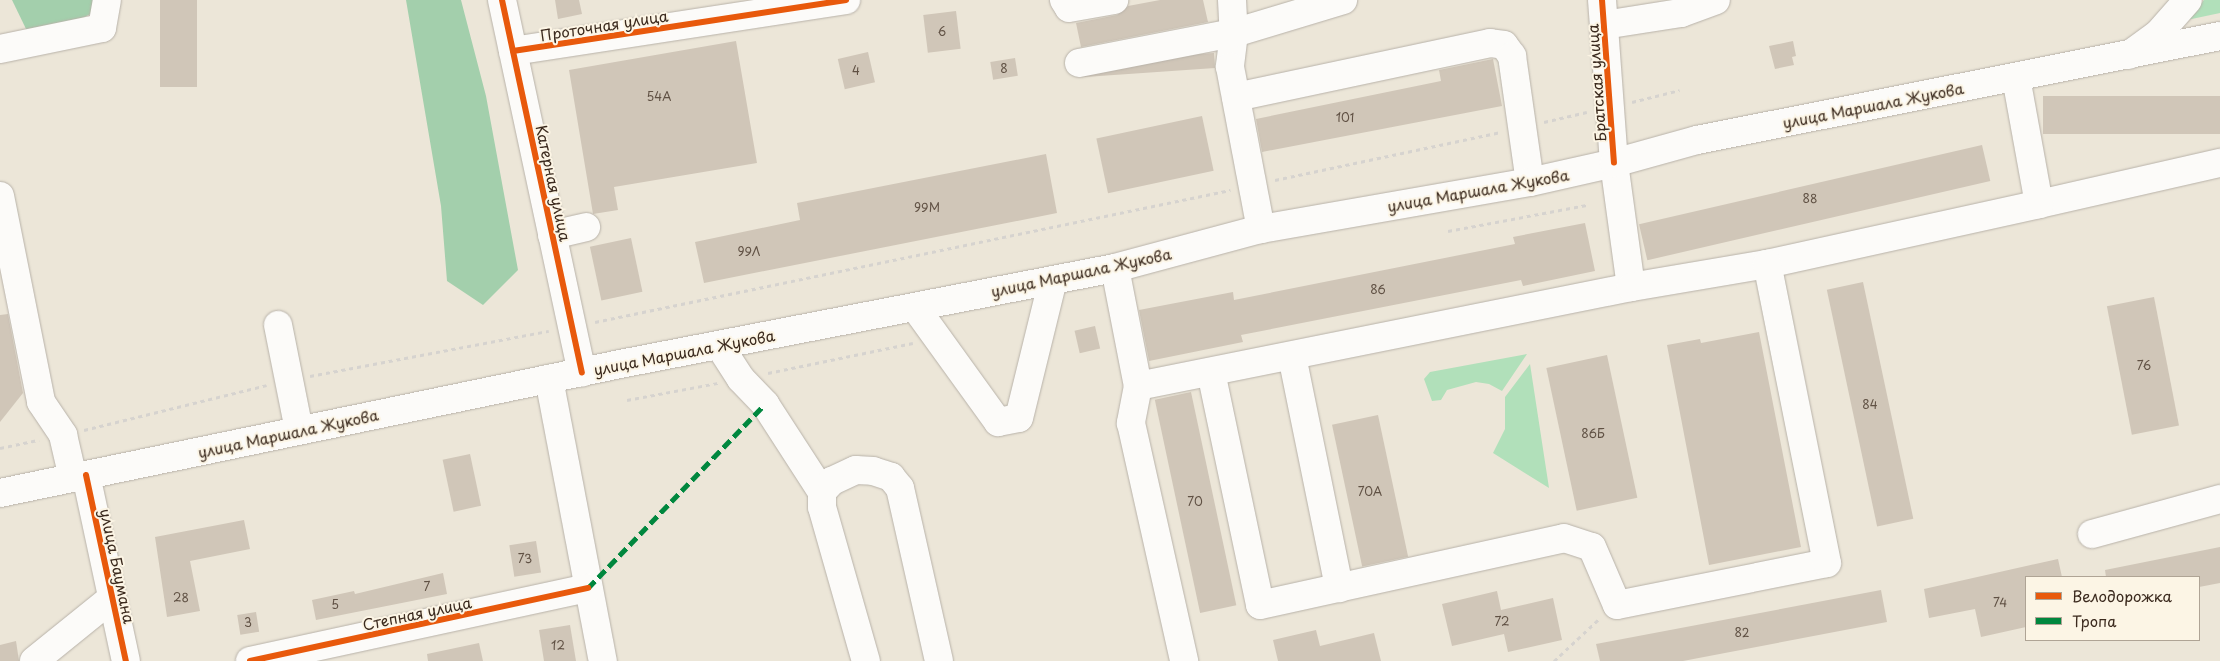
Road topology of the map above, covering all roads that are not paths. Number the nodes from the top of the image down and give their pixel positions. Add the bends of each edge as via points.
1 (107, 0) edge
2 (502, 0) edge
3 (846, 0) edge
4 (1064, 0) edge
5 (1114, 0) edge
6 (1232, 0) edge
7 (1343, 0) edge
8 (1716, 0) edge
9 (2188, 0) edge
10 (1603, 12) edge
11 (1234, 33) junction
12 (2220, 36) edge
13 (0, 49) edge
14 (513, 51) junction
15 (2129, 55) junction
16 (1079, 63) dead end
17 (2016, 77) junction
18 (1236, 97) junction
19 (1614, 163) junction
20 (2220, 163) edge
21 (1530, 182) junction
22 (0, 196) edge
23 (2039, 204) junction
24 (586, 227) dead end
25 (1261, 229) junction
26 (552, 235) junction
27 (1767, 264) junction
28 (1115, 268) junction
29 (1053, 280) junction
30 (1631, 287) junction
31 (915, 307) junction
32 (278, 325) dead end
33 (719, 345) junction
34 (1292, 356) junction
35 (582, 372) junction
36 (1211, 372) junction
37 (549, 379) junction
38 (1138, 386) junction
39 (299, 430) junction
40 (80, 477) junction
41 (822, 492) junction
42 (0, 493) edge
43 (2220, 499) edge
44 (2092, 534) dead end
45 (588, 588) junction
46 (1339, 588) junction
47 (112, 598) junction
48 (34, 661) edge
49 (126, 661) edge
50 (250, 661) edge
51 (604, 661) edge
52 (866, 661) edge
53 (939, 661) edge
54 (1184, 661) edge

1 - 13 main road via 102,28
2 - 14 main road, Катерная улица
3 - 14 main road, Проточная улица
4 - 5 main road via 1069,8
6 - 11 main road
7 - 11 main road
8 - 10 main road via 1682,13
9 - 15 main road via 2158,34
10 - 19 main road, Братская улица
11 - 16 main road
11 - 18 main road via 1230,68
12 - 15 main road, улица Маршала Жукова
14 - 26 main road, Катерная улица
15 - 17 main road, улица Маршала Жукова
17 - 19 main road, улица Маршала Жукова via 1697,140
17 - 23 main road
18 - 21 main road via 1490,43 1504,46 1512,56
18 - 25 main road
19 - 21 main road, улица Маршала Жукова
19 - 30 main road, Братская улица
20 - 23 main road
21 - 25 main road, улица Маршала Жукова
22 - 40 main road, улица Баумана via 41,402 62,436
23 - 27 main road
24 - 26 main road
25 - 28 main road, улица Маршала Жукова
26 - 35 main road, Катерная улица
27 - 30 main road
27 - 46 main road via 1827,563 1617,605 1592,547 1564,538
28 - 29 main road, улица Маршала Жукова
28 - 38 main road
29 - 31 main road, улица Маршала Жукова
29 - 31 main road via 1019,418 998,422
30 - 34 main road
31 - 33 main road, улица Маршала Жукова
32 - 39 main road
33 - 35 main road, улица Маршала Жукова
33 - 41 main road via 741,379 765,404
34 - 36 main road
34 - 46 main road
35 - 37 main road, улица Маршала Жукова
36 - 38 main road
36 - 46 main road via 1260,605
37 - 39 main road, улица Маршала Жукова
37 - 45 main road
38 - 54 main road via 1131,423
39 - 40 main road, улица Маршала Жукова
40 - 42 main road, улица Маршала Жукова
40 - 47 main road, улица Баумана
41 - 52 main road via 822,506
41 - 53 main road via 832,481 856,470 891,477 900,488
43 - 44 main road
45 - 50 main road, Степная улица
45 - 51 main road
47 - 48 main road
47 - 49 main road, улица Баумана

